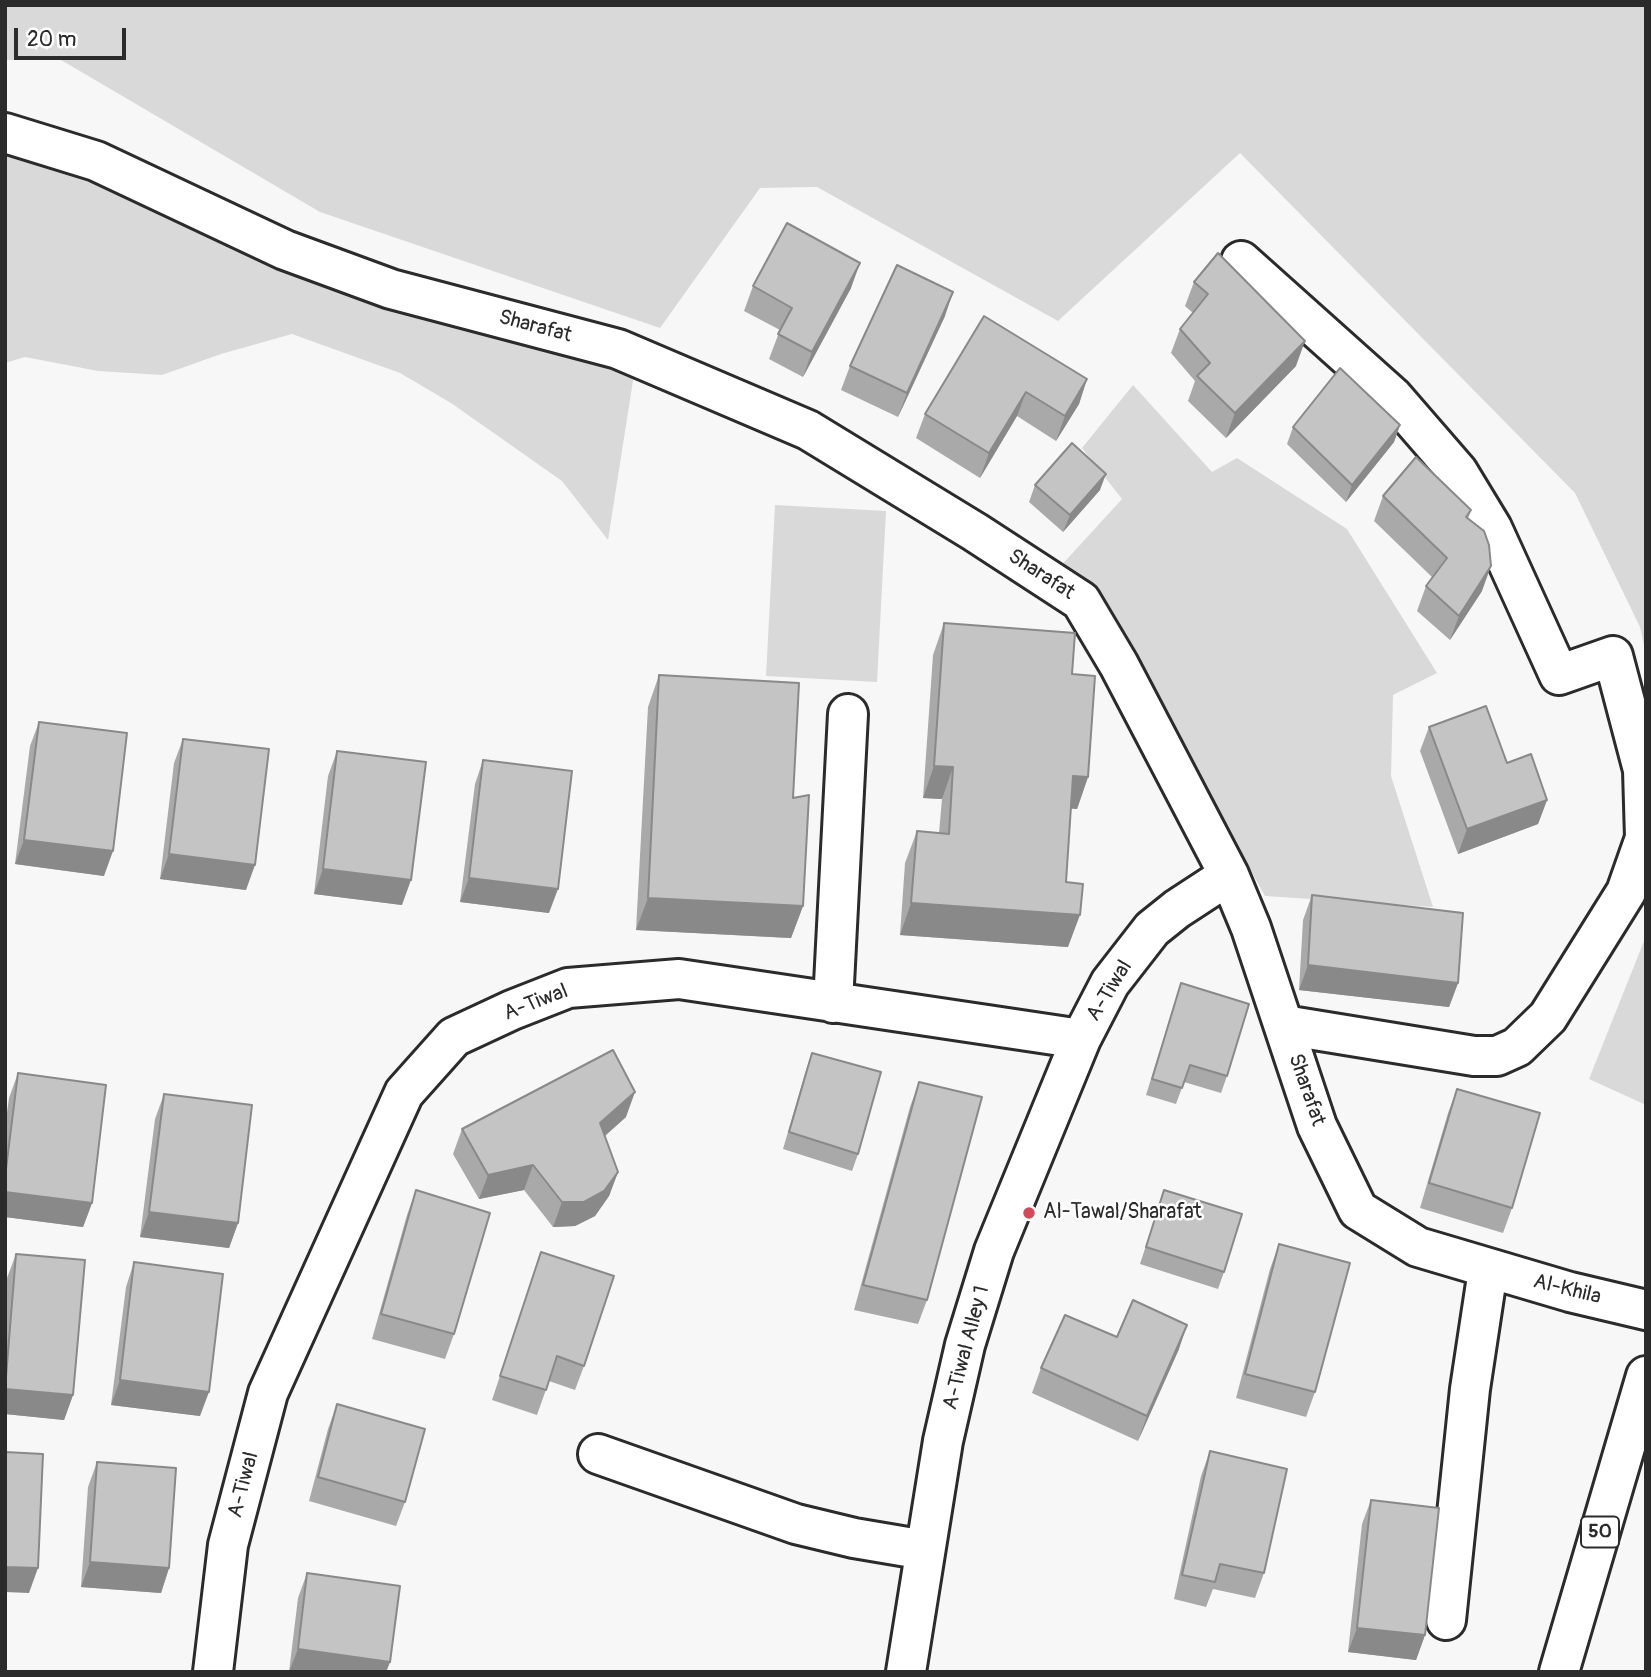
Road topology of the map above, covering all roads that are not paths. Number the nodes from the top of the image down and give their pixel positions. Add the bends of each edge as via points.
1 (5, 132) edge
2 (1241, 261) dead end
3 (848, 714) dead end
4 (1229, 876) junction
5 (833, 1003) junction
6 (1284, 1025) junction
7 (1082, 1039) junction
8 (1488, 1269) junction
9 (1646, 1310) edge
10 (1644, 1384) edge
11 (598, 1454) dead end
12 (925, 1550) junction
13 (1446, 1620) dead end
14 (213, 1672) edge
15 (906, 1672) edge
16 (1533, 1672) edge
17 (1559, 1672) edge

1 - 4 main road, Sharafat via 96,161 285,250 391,289 618,349 808,430 1081,601
2 - 6 main road via 1393,397 1458,472 1492,528 1559,675 1613,656 1643,770 1644,838 1626,892 1548,1017 1517,1047 1497,1056 1474,1056
3 - 5 main road
4 - 6 main road, Sharafat
4 - 7 main road, A-Tiwal via 1153,929 1110,983
5 - 7 main road, A-Tiwal
5 - 14 main road, A-Tiwal via 678,979 568,988 454,1037 404,1093 268,1394 228,1545
6 - 8 main road, Sharafat via 1317,1126 1358,1210 1418,1247
7 - 12 main road, A-Tiwal Alley 1 via 994,1251 965,1345
8 - 9 main road, Al-Khila
8 - 13 main road
10 - 16 main road
10 - 17 main road, 50
11 - 12 main road via 796,1524
12 - 15 main road, A-Tiwal Alley 1

